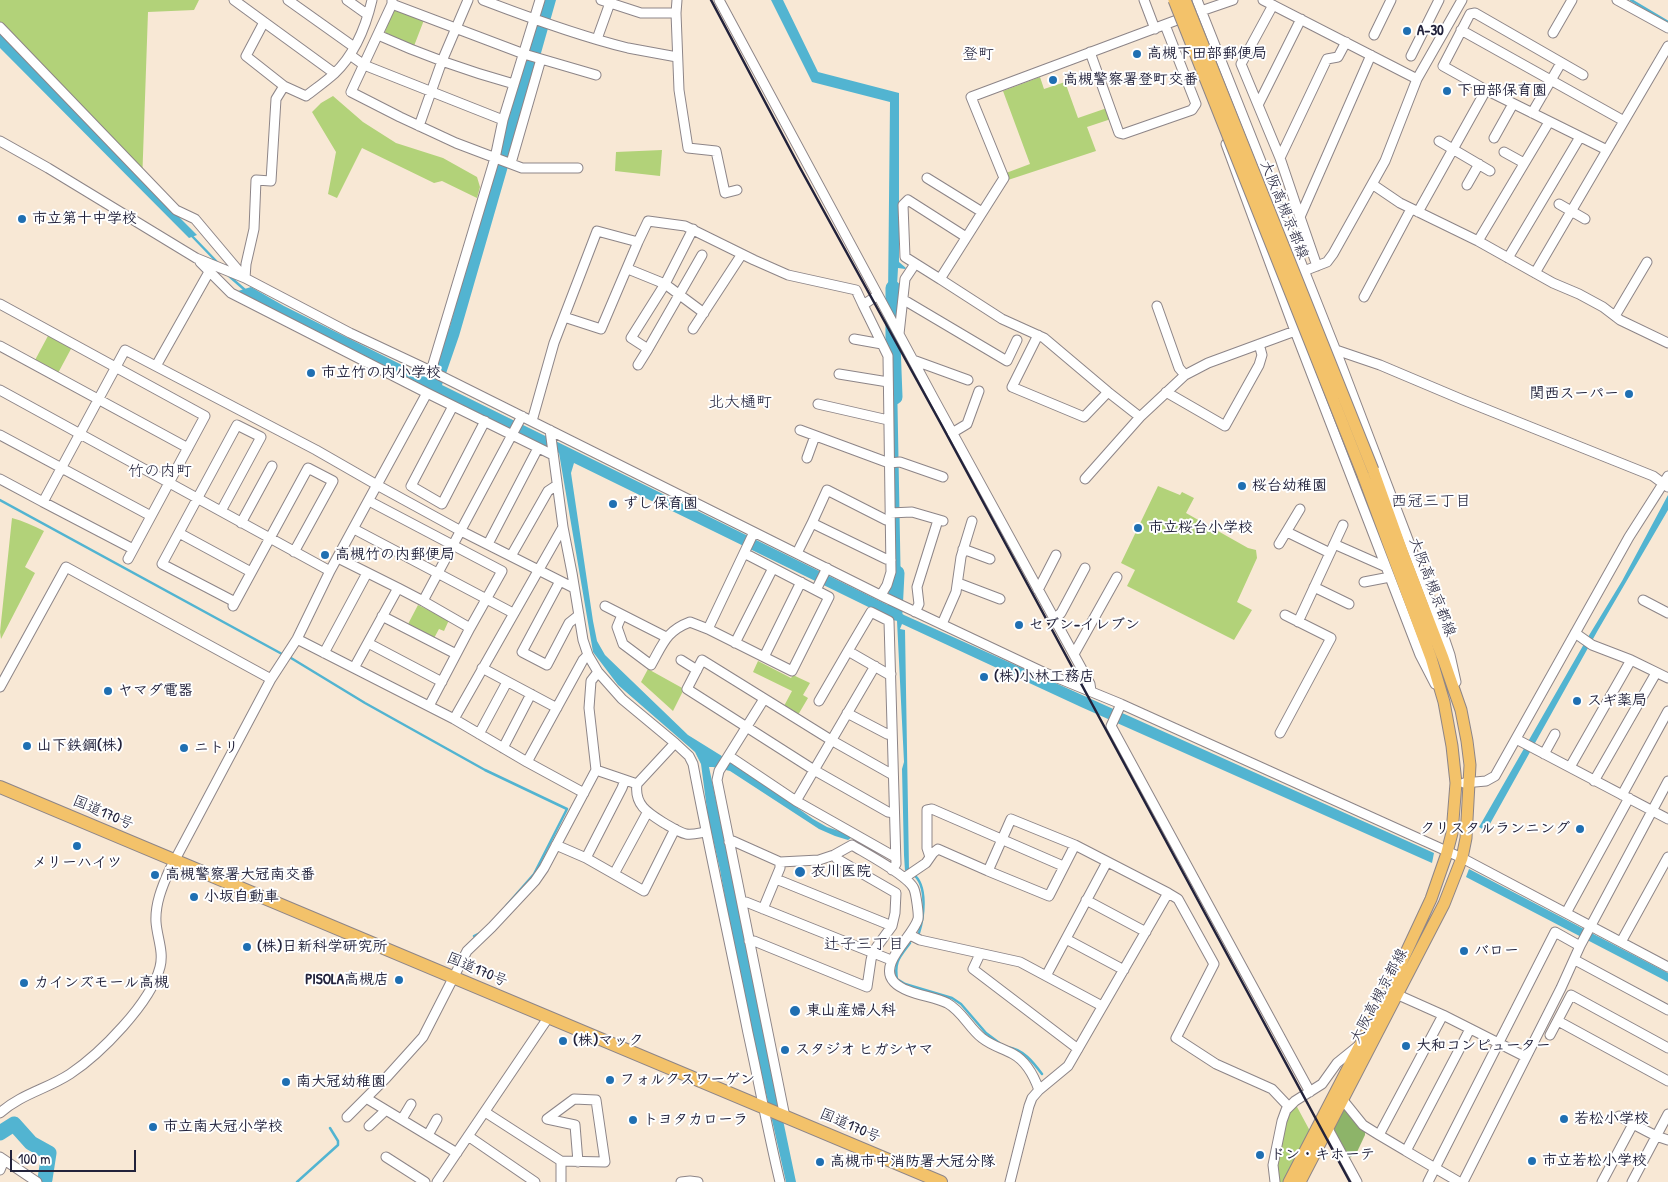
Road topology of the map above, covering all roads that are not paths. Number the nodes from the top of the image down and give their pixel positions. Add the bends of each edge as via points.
1 (234, 0) edge
2 (288, 0) edge
3 (347, 0) edge
4 (372, 0) edge
5 (468, 0) edge
6 (483, 0) edge
7 (540, 0) edge
8 (677, 0) edge
9 (719, 0) edge
10 (1144, 0) edge
11 (1169, 0) edge
12 (1174, 0) edge
13 (1185, 0) edge
14 (1197, 0) edge
15 (1233, 0) edge
16 (1263, 0) edge
17 (1391, 0) edge
18 (1439, 0) edge
19 (1462, 0) edge
20 (1572, 0) edge
21 (1618, 0) edge
22 (607, 1) edge
23 (392, 2) edge
24 (1211, 4) edge
25 (1273, 5) junction
26 (1201, 11) junction
27 (676, 13) junction
28 (368, 15) junction
29 (1301, 19) junction
30 (534, 20) junction
31 (1176, 20) junction
32 (264, 22) junction
33 (1165, 25) junction
34 (0, 27) edge
35 (1668, 28) edge
36 (456, 29) junction
37 (1155, 29) junction
38 (1462, 30) junction
39 (1553, 33) dead end
40 (378, 35) junction
41 (1374, 35) dead end
42 (597, 39) junction
43 (1346, 42) junction
44 (1668, 46) edge
45 (352, 51) junction
46 (1090, 52) junction
47 (524, 54) junction
48 (1371, 55) junction
49 (1411, 56) dead end
50 (677, 57) junction
51 (541, 59) junction
52 (442, 62) junction
53 (1561, 63) junction
54 (364, 65) junction
55 (334, 73) junction
56 (596, 75) dead end
57 (1583, 76) dead end
58 (1417, 79) junction
59 (1551, 80) junction
60 (514, 84) junction
61 (284, 86) junction
62 (1486, 90) junction
63 (432, 93) junction
64 (1513, 104) junction
65 (1258, 105) junction
66 (1532, 113) junction
67 (503, 120) junction
68 (1624, 121) junction
69 (1550, 122) junction
70 (419, 126) junction
71 (1580, 137) junction
72 (1494, 138) dead end
73 (0, 141) edge
74 (1439, 141) dead end
75 (1453, 149) junction
76 (1607, 150) junction
77 (1504, 152) dead end
78 (495, 158) junction
79 (1280, 158) junction
80 (1524, 163) junction
81 (511, 164) junction
82 (1479, 164) junction
83 (578, 168) dead end
84 (1490, 170) dead end
85 (926, 178) dead end
86 (1372, 184) junction
87 (1467, 185) dead end
88 (737, 190) dead end
89 (1559, 204) dead end
90 (1415, 211) junction
91 (1571, 211) junction
92 (982, 212) junction
93 (1300, 217) junction
94 (1585, 219) dead end
95 (693, 229) junction
96 (966, 237) junction
97 (1478, 241) junction
98 (638, 242) junction
99 (742, 254) junction
100 (702, 255) dead end
101 (196, 258) junction
102 (1508, 258) junction
103 (1647, 262) dead end
104 (916, 264) junction
105 (1317, 266) junction
106 (628, 269) junction
107 (1304, 271) junction
108 (209, 272) junction
109 (1534, 273) junction
110 (245, 278) junction
111 (940, 279) junction
112 (665, 284) junction
113 (878, 295) junction
114 (679, 296) junction
115 (1364, 297) dead end
116 (904, 300) junction
117 (0, 304) edge
118 (864, 305) junction
119 (1157, 306) dead end
120 (704, 313) junction
121 (1615, 316) junction
122 (564, 317) junction
123 (692, 329) dead end
124 (1295, 330) junction
125 (897, 331) junction
126 (1038, 335) junction
127 (854, 339) dead end
128 (1017, 340) dead end
129 (1668, 343) edge
130 (882, 344) junction
131 (1259, 344) junction
132 (0, 346) edge
133 (648, 349) junction
134 (1336, 351) junction
135 (913, 360) junction
136 (638, 365) dead end
137 (116, 366) junction
138 (156, 366) junction
139 (431, 371) junction
140 (839, 374) dead end
141 (1185, 375) junction
142 (968, 380) dead end
143 (888, 382) junction
144 (0, 390) edge
145 (979, 391) dead end
146 (1108, 392) junction
147 (1166, 392) junction
148 (427, 393) junction
149 (97, 400) junction
150 (818, 404) dead end
151 (453, 406) junction
152 (1140, 417) junction
153 (521, 419) junction
154 (888, 420) junction
155 (485, 421) junction
156 (532, 421) junction
157 (800, 430) dead end
158 (79, 433) junction
159 (952, 433) junction
160 (513, 434) junction
161 (550, 434) junction
162 (0, 435) edge
163 (816, 436) junction
164 (188, 448) junction
165 (538, 448) junction
166 (553, 454) junction
167 (807, 458) dead end
168 (894, 463) junction
169 (272, 466) dead end
170 (61, 468) junction
171 (1368, 473) junction
172 (943, 477) dead end
173 (1085, 478) dead end
174 (0, 479) edge
175 (169, 482) junction
176 (1666, 482) edge
177 (378, 485) junction
178 (557, 485) junction
179 (198, 498) junction
180 (369, 501) junction
181 (43, 502) junction
182 (1300, 509) dead end
183 (221, 511) junction
184 (894, 515) junction
185 (151, 516) junction
186 (972, 521) dead end
187 (242, 523) junction
188 (812, 523) junction
189 (1343, 525) dead end
190 (563, 527) junction
191 (354, 528) junction
192 (462, 531) junction
193 (1287, 532) junction
194 (179, 533) junction
195 (753, 534) junction
196 (269, 539) junction
197 (488, 544) junction
198 (1279, 544) dead end
199 (1334, 544) junction
200 (453, 546) junction
201 (963, 549) junction
202 (133, 550) junction
203 (745, 551) junction
204 (294, 552) junction
205 (797, 553) junction
206 (1330, 553) junction
207 (1056, 555) dead end
208 (511, 556) junction
209 (338, 558) junction
210 (990, 558) dead end
211 (128, 559) dead end
212 (891, 560) junction
213 (773, 568) junction
214 (1085, 568) dead end
215 (1386, 568) junction
216 (538, 570) junction
217 (826, 570) junction
218 (330, 571) junction
219 (251, 572) junction
220 (367, 572) junction
221 (438, 573) junction
222 (1117, 577) dead end
223 (1390, 577) junction
224 (560, 581) junction
225 (801, 582) junction
226 (1364, 582) dead end
227 (958, 583) junction
228 (1314, 587) junction
229 (398, 588) junction
230 (574, 588) junction
231 (818, 588) junction
232 (1038, 590) junction
233 (881, 595) junction
234 (486, 599) junction
235 (1000, 599) dead end
236 (1644, 600) dead end
237 (423, 602) junction
238 (1350, 604) dead end
239 (605, 606) dead end
240 (916, 612) junction
241 (513, 613) junction
242 (1668, 613) edge
243 (579, 615) junction
244 (622, 615) junction
245 (382, 616) junction
246 (1285, 616) dead end
247 (1054, 619) junction
248 (1298, 622) junction
249 (942, 624) junction
250 (470, 628) junction
251 (708, 629) junction
252 (1575, 633) junction
253 (666, 637) junction
254 (297, 639) junction
255 (368, 643) junction
256 (736, 643) junction
257 (848, 651) junction
258 (324, 653) junction
259 (456, 654) junction
260 (1074, 654) junction
261 (588, 656) junction
262 (764, 657) junction
263 (681, 660) dead end
264 (1631, 660) junction
265 (875, 666) junction
266 (354, 668) junction
267 (482, 668) junction
268 (697, 670) junction
269 (598, 672) junction
270 (1656, 673) junction
271 (891, 674) junction
272 (1668, 678) edge
273 (272, 679) junction
274 (442, 682) junction
275 (507, 682) junction
276 (0, 687) edge
277 (1090, 691) junction
278 (531, 694) junction
279 (764, 699) junction
280 (819, 701) dead end
281 (1444, 702) junction
282 (429, 706) junction
283 (1119, 707) junction
284 (557, 708) junction
285 (1461, 710) junction
286 (1668, 712) edge
287 (847, 713) junction
288 (454, 719) junction
289 (746, 727) junction
290 (1280, 733) dead end
291 (479, 734) junction
292 (1555, 734) dead end
293 (892, 735) junction
294 (1516, 739) junction
295 (831, 740) junction
296 (675, 742) junction
297 (504, 748) junction
298 (1544, 754) junction
299 (728, 757) junction
300 (527, 762) junction
301 (1570, 767) junction
302 (596, 770) junction
303 (814, 770) junction
304 (893, 774) junction
305 (624, 780) junction
306 (1594, 781) junction
307 (1456, 782) junction
308 (1469, 782) junction
309 (1668, 782) edge
310 (637, 784) junction
311 (0, 787) edge
312 (584, 793) junction
313 (1625, 797) junction
314 (796, 800) junction
315 (1652, 811) junction
316 (647, 812) junction
317 (894, 813) junction
318 (1668, 819) edge
319 (675, 829) junction
320 (706, 832) junction
321 (1001, 841) junction
322 (729, 842) junction
323 (556, 845) junction
324 (1075, 845) junction
325 (1447, 854) junction
326 (834, 855) junction
327 (895, 857) junction
328 (930, 857) junction
329 (1668, 857) edge
330 (586, 858) junction
331 (174, 860) junction
332 (1461, 860) junction
333 (780, 862) junction
334 (1107, 862) junction
335 (1064, 866) junction
336 (892, 870) junction
337 (988, 871) junction
338 (614, 874) junction
339 (776, 878) junction
340 (905, 878) junction
341 (1168, 893) junction
342 (1086, 900) junction
343 (742, 902) junction
344 (764, 909) junction
345 (1566, 913) junction
346 (892, 926) junction
347 (1590, 928) junction
348 (1146, 932) junction
349 (910, 935) junction
350 (1066, 939) junction
351 (749, 941) junction
352 (1621, 942) junction
353 (1581, 944) junction
354 (873, 952) junction
355 (980, 954) junction
356 (891, 960) junction
357 (1575, 960) junction
358 (1668, 967) edge
359 (1124, 970) junction
360 (1046, 976) junction
361 (452, 977) junction
362 (1396, 994) junction
363 (1102, 1006) junction
364 (1668, 1010) edge
365 (1443, 1015) junction
366 (548, 1018) junction
367 (1558, 1021) junction
368 (1470, 1029) junction
369 (1550, 1035) dead end
370 (1498, 1043) junction
371 (1358, 1046) junction
372 (1668, 1048) edge
373 (1078, 1049) junction
374 (1526, 1057) junction
375 (1668, 1081) edge
376 (1039, 1090) junction
377 (1310, 1092) junction
378 (366, 1098) junction
379 (1342, 1098) junction
380 (411, 1104) dead end
381 (763, 1107) junction
382 (1289, 1107) junction
383 (386, 1110) junction
384 (486, 1112) junction
385 (0, 1113) edge
386 (1668, 1114) edge
387 (785, 1116) junction
388 (1619, 1116) dead end
389 (347, 1117) dead end
390 (402, 1119) junction
391 (437, 1119) dead end
392 (1633, 1124) junction
393 (369, 1126) dead end
394 (1327, 1126) junction
395 (428, 1135) junction
396 (1379, 1135) junction
397 (468, 1136) junction
398 (1656, 1136) junction
399 (1668, 1140) edge
400 (1406, 1151) junction
401 (457, 1153) junction
402 (386, 1157) dead end
403 (2, 1158) edge
404 (561, 1161) junction
405 (578, 1162) junction
406 (1435, 1168) junction
407 (0, 1170) edge
408 (24, 1178) edge
409 (37, 1182) edge
410 (425, 1182) edge
411 (437, 1182) edge
412 (535, 1182) edge
413 (561, 1182) edge
414 (681, 1182) edge
415 (698, 1182) edge
416 (780, 1182) edge
417 (941, 1182) edge
418 (1010, 1182) edge
419 (1275, 1182) edge
420 (1289, 1182) edge
421 (1300, 1182) edge
422 (1357, 1182) edge
423 (1428, 1182) edge
424 (1461, 1182) edge
425 (1602, 1182) edge
426 (1632, 1182) edge

1 - 32 street
2 - 45 street
3 - 28 street
4 - 28 street
5 - 36 street
6 - 30 street
7 - 30 street
8 - 27 street
9 - 113 street
10 - 37 street
11 - 31 street
12 - 171 main road, 大阪高槻京都線, bridge
13 - 171 main road, 大阪高槻京都線, bridge
14 - 26 street
15 - 24 street
16 - 25 street
17 - 41 street
18 - 49 street
19 - 58 street
20 - 39 street
21 - 35 street
22 - 27 street via 641,13
22 - 42 street
23 - 36 street
23 - 40 street
24 - 26 street
25 - 29 street
25 - 65 street via 1241,64
26 - 107 street
27 - 50 street
28 - 45 street
29 - 43 street
29 - 65 street
30 - 42 street
30 - 47 street
31 - 33 street
31 - 124 street
32 - 55 street
32 - 61 street via 246,56
33 - 37 street
33 - 46 street via 1196,104 1192,110 1119,133
34 - 110 street via 176,210 195,220
36 - 47 street
36 - 52 street
37 - 46 street
38 - 53 street via 1470,14 1475,13
38 - 59 street
38 - 62 street via 1442,66
40 - 52 street
40 - 54 street
42 - 50 street
43 - 48 street
43 - 79 street via 1338,57 1327,59
44 - 68 street
45 - 54 street
45 - 55 street
46 - 92 street via 971,96 1004,178
47 - 51 street
47 - 60 street
48 - 58 street
48 - 93 street
50 - 88 street via 688,148 716,151 725,194
51 - 56 street
51 - 81 street
52 - 60 street
52 - 63 street
53 - 57 street
53 - 59 street
54 - 63 street
54 - 70 street via 351,92
55 - 61 street via 306,96
58 - 86 street via 1386,160
59 - 66 street
59 - 68 street
60 - 67 street
61 - 110 street via 276,99 271,181 256,180 254,229
62 - 64 street
62 - 75 street
63 - 67 street
63 - 70 street
64 - 66 street
64 - 72 street
65 - 79 street
66 - 69 street
67 - 78 street
68 - 76 street
69 - 71 street
69 - 80 street
70 - 78 street
71 - 76 street
71 - 102 street
73 - 101 street
74 - 75 street
75 - 82 street
75 - 90 street
76 - 91 street
77 - 80 street
78 - 81 street
78 - 139 street
79 - 93 street
80 - 97 street
81 - 83 street via 522,168
82 - 84 street
82 - 87 street
85 - 92 street
86 - 90 street
86 - 105 street via 1333,254 1327,262
89 - 91 street
90 - 97 street
90 - 115 street
91 - 94 street
91 - 109 street
92 - 96 street
93 - 105 street
95 - 98 street via 648,221
95 - 99 street
95 - 112 street
96 - 104 street via 908,200 903,205 905,257
96 - 111 street
97 - 102 street
98 - 106 street
98 - 122 street via 597,231
99 - 118 street via 788,275 856,290
99 - 120 street
100 - 114 street
101 - 108 street
101 - 110 street
102 - 109 street
103 - 121 street
104 - 111 street
104 - 116 street via 905,279
105 - 107 street
106 - 112 street
106 - 122 street via 600,329
107 - 134 street
108 - 138 street
108 - 148 street via 231,293
109 - 121 street via 1579,294
110 - 139 street
111 - 126 street via 1002,319
112 - 114 street
112 - 133 street via 631,338
113 - 118 street
113 - 125 street
114 - 120 street
114 - 133 street
116 - 125 street
116 - 128 street via 1007,361
117 - 137 street
118 - 130 street
119 - 141 street via 1179,368
120 - 123 street
121 - 129 street
122 - 156 street
124 - 131 street
124 - 134 street
124 - 215 street
125 - 135 street
126 - 146 street
126 - 146 street via 1012,387 1084,417
127 - 130 street
130 - 143 street via 888,356
131 - 141 street
131 - 147 street via 1262,356 1259,365 1225,426
132 - 149 street
133 - 136 street
134 - 176 street via 1380,365
134 - 285 street via 1450,655
135 - 142 street
135 - 159 street
137 - 138 street via 125,350
137 - 149 street
137 - 164 street via 205,416
138 - 177 street
139 - 153 street
140 - 143 street
141 - 147 street
143 - 154 street
144 - 158 street
145 - 159 street via 967,424
146 - 152 street
147 - 152 street
148 - 151 street
148 - 177 street
149 - 158 street
149 - 164 street
150 - 154 street
151 - 155 street
151 - 155 street via 411,486 442,504
152 - 173 street
153 - 156 street
153 - 160 street
154 - 168 street
155 - 160 street
156 - 161 street
157 - 163 street
158 - 170 street
158 - 175 street
159 - 232 street
160 - 165 street
160 - 192 street
161 - 166 street
161 - 195 street
162 - 170 street
163 - 167 street
163 - 168 street
164 - 175 street
165 - 166 street
165 - 197 street
166 - 178 street
168 - 172 street
168 - 184 street
169 - 187 street
170 - 181 street
170 - 185 street
171 - 281 main road, 大阪高槻京都線
171 - 285 main road, 大阪高槻京都線 via 1403,554
174 - 181 street
175 - 179 street
175 - 185 street
176 - 252 street via 1629,537
177 - 180 street
177 - 192 street
178 - 190 street
178 - 208 street via 548,491
179 - 183 street
179 - 183 street via 237,426 261,437
179 - 194 street
180 - 191 street
180 - 200 street
181 - 202 street
182 - 193 street
183 - 187 street
184 - 188 street via 886,520 827,490
184 - 212 street
184 - 240 street via 912,512 941,521 917,587 919,604
185 - 202 street
186 - 201 street
187 - 196 street
188 - 205 street
188 - 212 street
189 - 199 street
190 - 216 street
190 - 230 street
191 - 209 street
191 - 221 street
192 - 197 street
192 - 200 street
193 - 198 street
193 - 206 street
194 - 219 street
194 - 219 street via 162,564 234,604
195 - 203 street
195 - 205 street
196 - 204 street
196 - 204 street via 308,468 332,481
196 - 219 street
197 - 208 street
199 - 206 street
199 - 215 street
200 - 221 street
200 - 234 street via 502,571
201 - 210 street
201 - 227 street
202 - 211 street
203 - 213 street
203 - 251 street
204 - 218 street
205 - 217 street
206 - 228 street
207 - 232 street
208 - 216 street
209 - 218 street
209 - 220 street
212 - 233 street via 891,572
213 - 225 street
213 - 256 street
214 - 247 street via 1061,613
215 - 223 street
216 - 224 street
216 - 241 street
217 - 231 street
217 - 233 street
218 - 254 street
220 - 229 street
220 - 258 street
221 - 234 street
221 - 237 street
222 - 260 street
223 - 226 street
223 - 281 street via 1420,655
224 - 230 street
224 - 243 street via 522,652 547,665 570,623
225 - 231 street
225 - 262 street
227 - 235 street
227 - 249 street
228 - 238 street
228 - 248 street
229 - 237 street
229 - 245 street
230 - 243 street
231 - 262 street via 829,597 792,671
232 - 247 street
233 - 240 street
234 - 241 street
234 - 250 street
236 - 242 street
237 - 250 street
239 - 244 street
240 - 249 street
241 - 267 street
243 - 261 street
244 - 253 street
244 - 253 street via 617,627 623,644 651,665
245 - 255 street
245 - 259 street
246 - 248 street
247 - 260 street
248 - 290 street via 1331,638
249 - 277 street
250 - 259 street
251 - 253 street via 690,622 676,627
251 - 256 street
252 - 264 street
252 - 294 street
254 - 258 street
254 - 273 street
255 - 266 street
255 - 274 street
256 - 262 street
257 - 265 street
257 - 271 street via 872,612 889,620
257 - 280 street
258 - 266 street
259 - 274 street
260 - 277 street via 1090,684
261 - 269 street
261 - 284 street
263 - 268 street
264 - 270 street
264 - 301 street
265 - 271 street
265 - 287 street
266 - 282 street
267 - 275 street
267 - 288 street
268 - 279 street via 702,660
268 - 289 street via 687,689
269 - 296 street via 622,699
269 - 302 street via 591,681 589,708
270 - 272 street
270 - 306 street
271 - 293 street
273 - 276 street via 66,567
273 - 331 street
274 - 282 street
275 - 278 street
275 - 291 street
277 - 283 street
278 - 284 street
278 - 297 street
279 - 289 street
279 - 295 street
281 - 307 main road, 大阪高槻京都線
282 - 288 street
283 - 325 street
283 - 377 street via 1111,726
284 - 300 street
285 - 308 main road, 大阪高槻京都線 via 1470,765
286 - 313 street
287 - 293 street
287 - 295 street
288 - 291 street
289 - 299 street
289 - 303 street
291 - 297 street
292 - 298 street
293 - 304 street
294 - 298 street
294 - 308 street via 1494,776 1486,781
295 - 303 street
295 - 304 street
296 - 310 street
296 - 320 street via 693,764
297 - 300 street
298 - 301 street
299 - 314 street
299 - 322 street via 717,780
300 - 312 street
301 - 306 street
302 - 305 street
302 - 312 street
303 - 314 street
303 - 317 street
304 - 317 street
305 - 310 street
305 - 330 street
306 - 313 street
307 - 308 street
307 - 325 main road, 大阪高槻京都線
308 - 332 main road, 大阪高槻京都線 via 1466,838
309 - 315 street
310 - 316 street via 640,804
311 - 331 highway, 国道170号
312 - 323 street
313 - 315 street
313 - 345 street
314 - 327 street
315 - 318 street
315 - 347 street
316 - 319 street
316 - 338 street
317 - 327 street
319 - 320 street via 685,834
319 - 338 street via 644,891
320 - 381 street
321 - 324 street via 1011,820
321 - 328 street via 927,810
321 - 335 street
321 - 337 street
322 - 333 street
322 - 343 street
323 - 330 street
323 - 361 street via 535,880 472,944
324 - 334 street
324 - 335 street
325 - 332 street
325 - 371 main road, 大阪高槻京都線 via 1431,899
326 - 333 street via 819,860
326 - 336 street via 852,845
326 - 346 street via 896,892
327 - 336 street via 896,864
328 - 337 street via 938,849
328 - 340 street
329 - 352 street
330 - 338 street
331 - 361 highway, 国道170号
331 - 385 street via 156,910 160,969 141,1005 111,1040 70,1074 22,1096
332 - 345 street
332 - 362 main road, 大阪高槻京都線 via 1444,904
333 - 339 street
334 - 341 street
334 - 342 street
335 - 337 street via 1049,896
336 - 340 street
339 - 344 street
339 - 346 street
340 - 349 street via 914,888 919,918
341 - 348 street
341 - 382 street via 1178,899 1214,964 1176,1038 1216,1064 1272,1088
342 - 348 street
342 - 350 street
343 - 344 street
343 - 351 street
344 - 354 street
345 - 347 street
346 - 354 street
347 - 352 street
347 - 353 street
348 - 359 street
349 - 355 street
349 - 356 street
350 - 359 street
350 - 360 street
351 - 354 street via 867,987
351 - 387 street
352 - 358 street
353 - 357 street
353 - 370 street via 1554,932
354 - 356 street
355 - 360 street via 1020,962
355 - 373 street via 973,969
356 - 376 street via 890,975 894,982 954,1008 981,1038 1014,1054 1025,1064
357 - 364 street
357 - 374 street
359 - 363 street
360 - 363 street
361 - 366 highway, 国道170号
361 - 378 street via 423,1037
362 - 365 street
362 - 379 main road, 大阪高槻京都線
363 - 373 street
365 - 368 street
365 - 396 street
366 - 381 highway, 国道170号
366 - 384 street
367 - 369 street
367 - 372 street via 1571,995
367 - 375 street
368 - 370 street
368 - 400 street
370 - 374 street
370 - 406 street
371 - 377 street via 1337,1063 1322,1084
371 - 420 main road, 大阪高槻京都線
373 - 376 street via 1068,1066
374 - 424 street
376 - 418 street via 1029,1106
377 - 382 street
378 - 383 street
378 - 389 street
379 - 394 main road, 大阪高槻京都線
379 - 396 street via 1364,1126
380 - 390 street
381 - 387 highway, 国道170号
381 - 416 street
382 - 419 street via 1282,1121 1273,1166
383 - 390 street
383 - 393 street
384 - 397 street
384 - 404 street
386 - 398 street
387 - 417 highway, 国道170号
388 - 392 street
390 - 395 street
391 - 395 street
392 - 398 street
392 - 425 street
394 - 421 main road, 大阪高槻京都線
394 - 422 street
395 - 401 street
396 - 400 street
397 - 401 street
397 - 412 street
398 - 399 street
398 - 426 street
400 - 406 street
401 - 411 street
402 - 410 street
403 - 407 street
403 - 408 street
404 - 405 street
404 - 413 street
405 - 405 street via 605,1162 596,1100 574,1099 547,1120 576,1126
406 - 423 street
406 - 424 street
408 - 409 street
414 - 415 street

